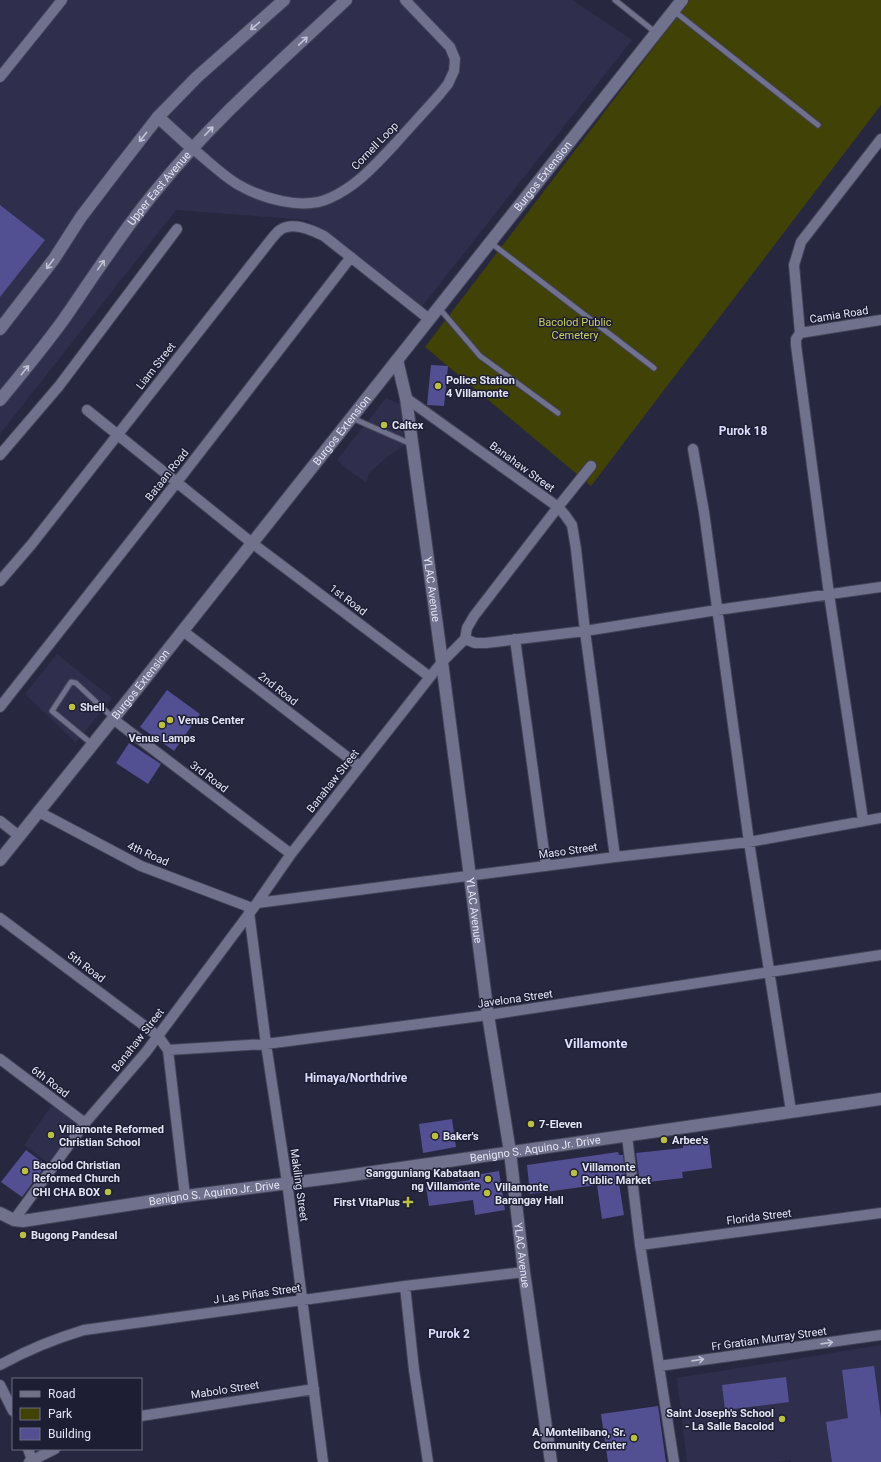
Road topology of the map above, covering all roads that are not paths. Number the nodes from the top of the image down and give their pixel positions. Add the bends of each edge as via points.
1 (62, 0) edge
2 (284, 0) edge
3 (346, 0) edge
4 (405, 0) edge
5 (614, 0) edge
6 (682, 0) edge
7 (674, 11) junction
8 (656, 33) junction
9 (0, 78) edge
10 (158, 117) junction
11 (818, 125) dead end
12 (881, 139) edge
13 (192, 148) junction
14 (177, 229) dead end
15 (490, 242) junction
16 (351, 257) junction
17 (439, 307) junction
18 (430, 319) junction
19 (881, 320) edge
20 (0, 330) edge
21 (800, 333) junction
22 (397, 360) junction
23 (654, 368) dead end
24 (406, 398) junction
25 (0, 400) edge
26 (87, 410) dead end
27 (558, 413) dead end
28 (351, 418) junction
29 (117, 434) junction
30 (411, 444) junction
31 (694, 449) dead end
32 (0, 455) edge
33 (591, 466) dead end
34 (177, 482) junction
35 (558, 507) junction
36 (252, 543) junction
37 (0, 581) edge
38 (881, 587) edge
39 (829, 594) junction
40 (717, 610) junction
41 (183, 631) junction
42 (585, 631) junction
43 (465, 639) junction
44 (515, 639) junction
45 (442, 662) junction
46 (430, 677) junction
47 (2, 699) edge
48 (113, 719) junction
49 (92, 745) junction
50 (359, 766) junction
51 (39, 812) junction
52 (881, 818) edge
53 (863, 820) junction
54 (0, 821) edge
55 (19, 836) junction
56 (749, 842) junction
57 (291, 854) junction
58 (615, 857) junction
59 (0, 860) edge
60 (546, 866) junction
61 (469, 876) junction
62 (253, 908) junction
63 (0, 918) edge
64 (881, 955) edge
65 (770, 972) junction
66 (488, 1015) junction
67 (158, 1036) junction
68 (266, 1044) junction
69 (168, 1050) junction
70 (0, 1059) edge
71 (881, 1099) edge
72 (791, 1111) junction
73 (85, 1123) junction
74 (627, 1136) junction
75 (510, 1152) junction
76 (287, 1182) junction
77 (185, 1196) junction
78 (0, 1213) edge
79 (881, 1213) edge
80 (14, 1220) junction
81 (640, 1245) junction
82 (524, 1272) junction
83 (405, 1286) junction
84 (302, 1300) junction
85 (881, 1335) edge
86 (0, 1365) edge
87 (659, 1366) junction
88 (0, 1385) edge
89 (314, 1389) junction
90 (12, 1409) edge
91 (142, 1416) edge
92 (28, 1450) edge
93 (53, 1450) edge
94 (32, 1461) edge
95 (323, 1462) edge
96 (428, 1462) edge
97 (551, 1462) edge
98 (674, 1462) edge

1 - 9 street
2 -> 10 street via 197,77
13 -> 3 street, Upper East Avenue via 255,84
4 - 13 street, Cornell Loop via 450,47 455,59 454,71 440,94 355,183 329,199 290,203 270,199 237,183
5 - 8 lane
6 - 7 street, Burgos Extension
7 - 8 street, Burgos Extension
7 - 11 lane
8 - 15 street, Burgos Extension
10 - 13 street
10 -> 20 street via 81,217 54,259
12 - 21 street via 801,242 794,265
25 -> 13 street, Upper East Avenue via 63,320 153,193
14 - 32 street via 59,386
15 - 17 street, Burgos Extension
15 - 23 lane
16 - 18 street, Liam Street
16 - 29 street, Liam Street via 324,236 311,230 293,226 280,229
16 - 34 street, Bataan Road
17 - 18 street, Burgos Extension
17 - 27 lane via 480,356
18 - 22 street, Burgos Extension
19 - 21 street, Camia Road
21 - 39 street via 796,345
22 - 24 street, YLAC Avenue
22 - 28 street, Burgos Extension
24 - 30 street, YLAC Avenue
24 - 35 street, Banahaw Street
26 - 29 street, 1st Road
28 - 30 lane
28 - 36 street, Burgos Extension
29 - 34 street, 1st Road
29 - 37 street, Liam Street
30 - 45 street, YLAC Avenue
31 - 40 street
33 - 35 street
34 - 36 street, 1st Road
34 - 47 street, Bataan Road
35 - 42 street via 572,525
35 - 43 street, Banahaw Street via 474,616 467,628
36 - 41 street, Burgos Extension
36 - 46 street, 1st Road
38 - 39 street
39 - 40 street
39 - 53 street
40 - 42 street
40 - 56 street
41 - 48 street, Burgos Extension
41 - 50 street, 2nd Road
42 - 44 street
42 - 58 street
43 - 44 street via 474,643
43 - 45 street, Banahaw Street
44 - 60 street
45 - 46 street, Banahaw Street
45 - 61 street, YLAC Avenue
46 - 50 street, Banahaw Street
48 - 49 street, Burgos Extension
48 - 49 lane via 72,682 52,711
48 - 57 street, 3rd Road
49 - 51 street, Burgos Extension
50 - 57 street, Banahaw Street
51 - 55 street, Burgos Extension
51 - 62 street, 4th Road via 141,866
52 - 53 street, Maso Street
53 - 56 street, Maso Street
54 - 55 street
55 - 59 street, Burgos Extension
56 - 58 street, Maso Street
56 - 65 street
57 - 62 street, Banahaw Street
58 - 60 street, Maso Street
60 - 61 street, Maso Street
61 - 62 street, Maso Street
61 - 66 street, YLAC Avenue
62 - 67 street, Banahaw Street
62 - 68 street, Makiling Street
63 - 67 street, 5th Road
64 - 65 street, Javelona Street
65 - 66 street, Javelona Street
65 - 72 street
66 - 68 street, Javelona Street
66 - 75 street, YLAC Avenue
67 - 69 street
67 - 73 street, Banahaw Street
68 - 69 street, Javelona Street
68 - 76 street, Makiling Street
69 - 77 street
70 - 73 street, 6th Road
71 - 72 street, Benigno S. Aquino Jr. Drive
72 - 74 street, Benigno S. Aquino Jr. Drive
73 - 80 street, Banahaw Street
74 - 75 street, Benigno S. Aquino Jr. Drive
74 - 81 street
75 - 76 street, Benigno S. Aquino Jr. Drive
75 - 82 street, YLAC Avenue
76 - 77 street, Benigno S. Aquino Jr. Drive
76 - 84 street, Makiling Street
77 - 80 street, Benigno S. Aquino Jr. Drive via 23,1221
78 - 80 street, Benigno S. Aquino Jr. Drive
79 - 81 street, Florida Street
81 - 87 street
82 - 83 street, J Las Piñas Street
82 - 97 street, YLAC Avenue
83 - 84 street, J Las Piñas Street
83 - 96 street
84 - 86 street, J Las Piñas Street via 84,1330 34,1347
84 - 89 street, Makiling Street
87 -> 85 street, Fr Gratian Murray Street
87 - 98 street
88 - 90 street
89 - 91 street, Mabolo Street
89 - 95 street, Makiling Street
92 - 94 street
93 - 94 street

